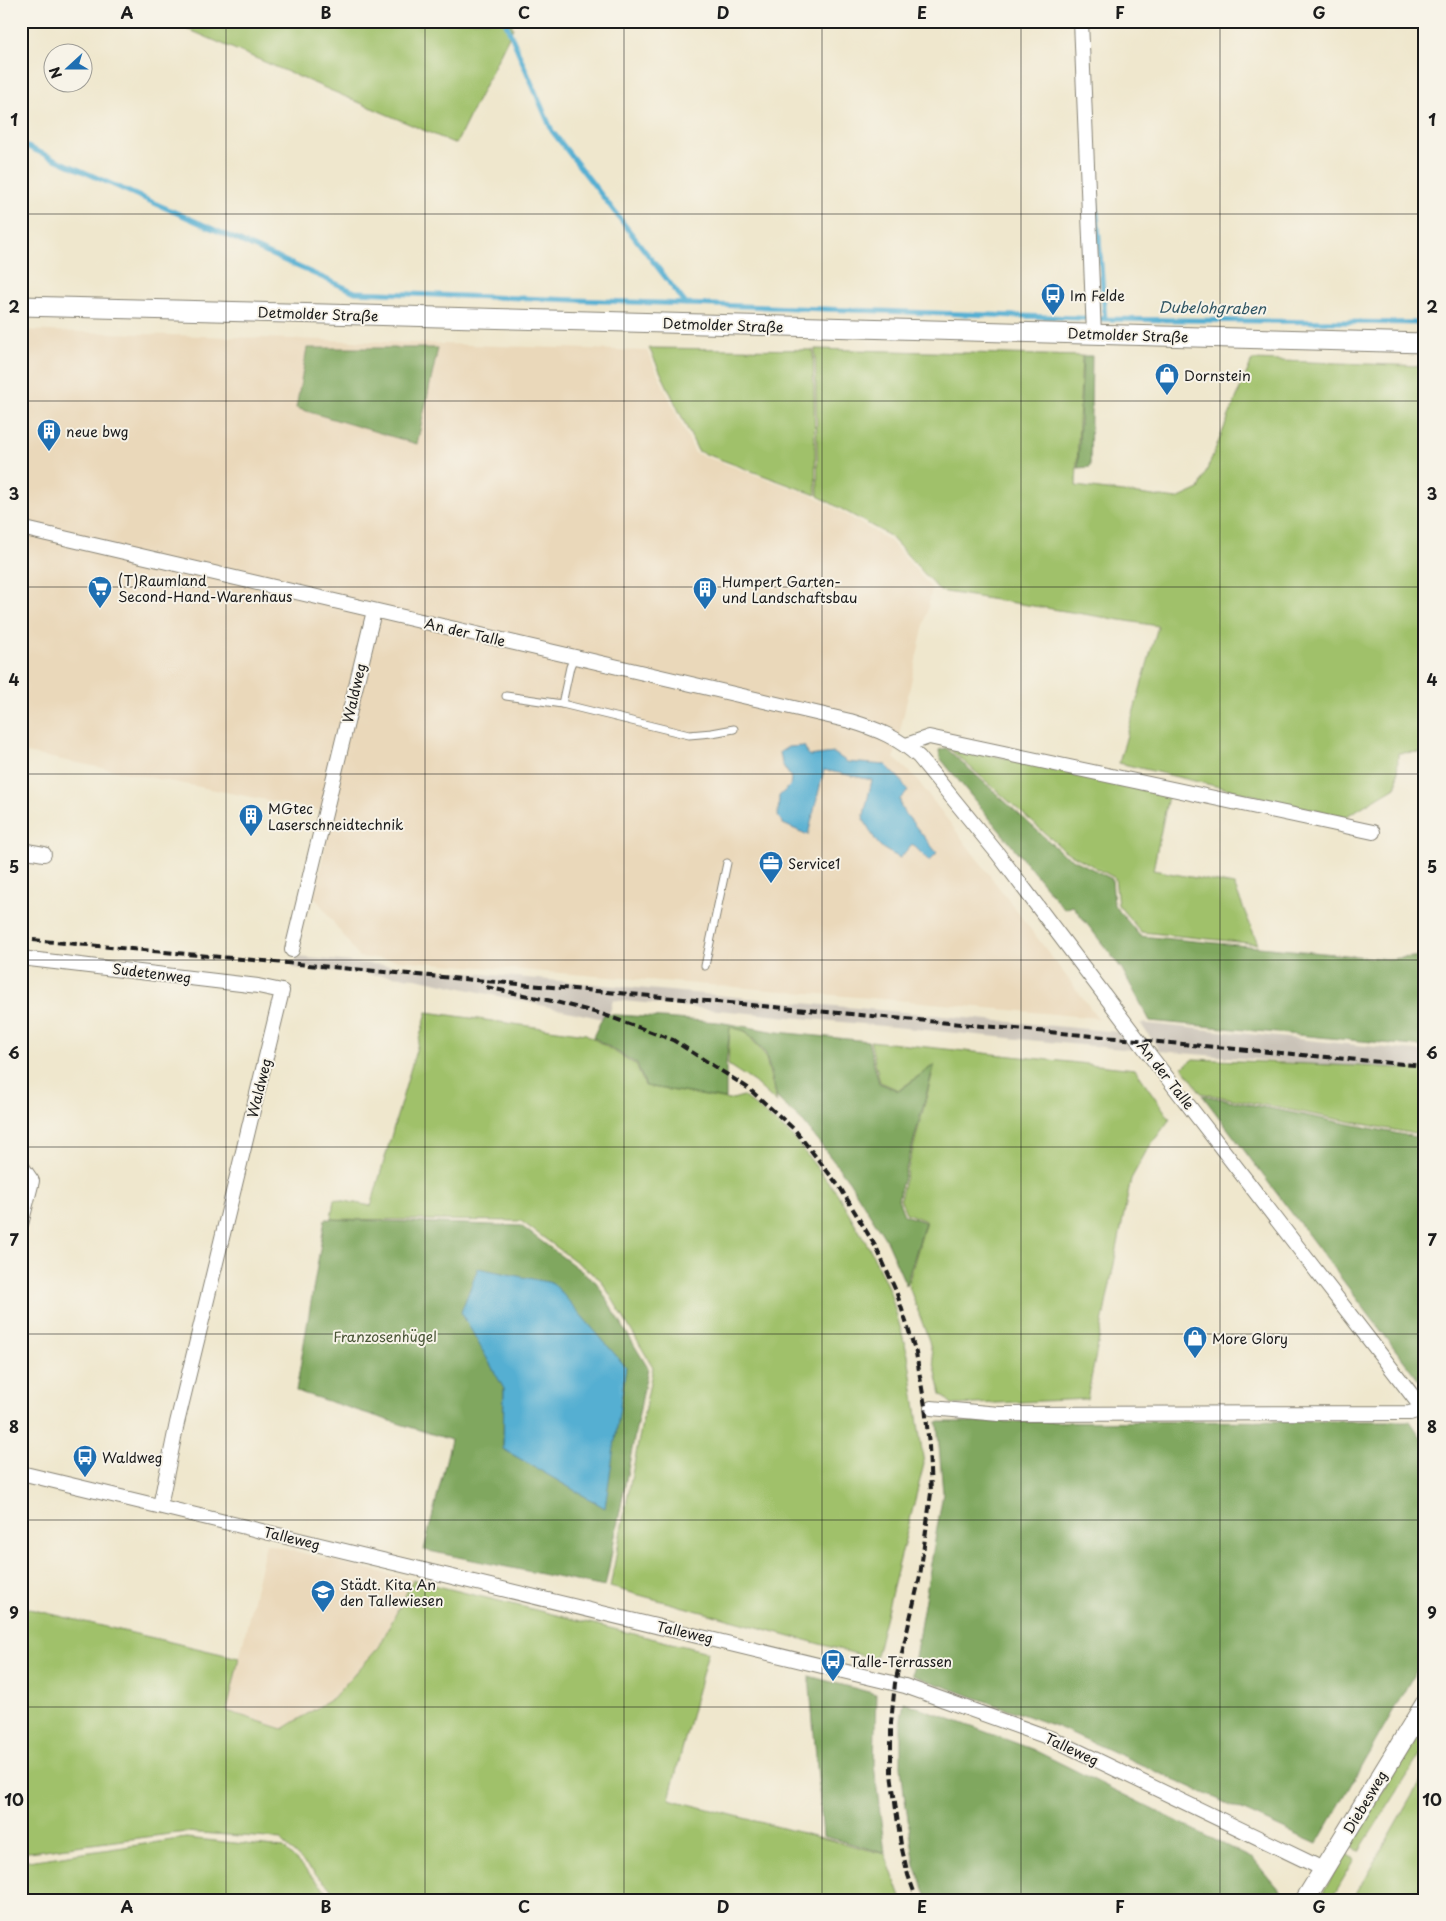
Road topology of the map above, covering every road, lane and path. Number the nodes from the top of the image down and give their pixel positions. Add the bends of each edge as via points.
1 (1081, 21) edge
2 (21, 306) edge
3 (1094, 334) junction
4 (1425, 343) edge
5 (21, 528) edge
6 (374, 611) junction
7 (574, 656) junction
8 (506, 696) dead end
9 (562, 704) junction
10 (734, 729) dead end
11 (906, 745) junction
12 (1373, 832) dead end
13 (21, 850) edge
14 (44, 854) dead end
15 (727, 863) dead end
16 (292, 950) dead end
17 (21, 958) edge
18 (705, 966) dead end
19 (282, 991) joint
20 (23, 1168) dead end
21 (21, 1224) edge
22 (931, 1408) dead end
23 (1423, 1410) edge
24 (21, 1473) edge
25 (160, 1506) junction
26 (1425, 1704) edge
27 (1323, 1869) junction
28 (1306, 1900) edge

1 - 3 street
2 - 3 street, Detmolder Straße
3 - 4 street, Detmolder Straße
5 - 6 street, An der Talle
6 - 7 street, An der Talle
6 - 16 street, Waldweg
7 - 9 lane
7 - 11 street, An der Talle via 850,721
8 - 9 lane
9 - 10 lane via 689,734
11 - 12 street via 929,737
11 - 23 street, An der Talle via 919,756 998,854
13 - 14 street
15 - 18 lane
17 - 19 street, Sudetenweg
19 - 25 street, Waldweg via 177,1423
20 - 21 street via 32,1181
22 - 23 street, An der Talle via 999,1414 1410,1413
24 - 25 street, Talleweg
25 - 27 street, Talleweg via 905,1686 1052,1739
26 - 27 street, Diebesweg
27 - 28 street, Diebesweg

